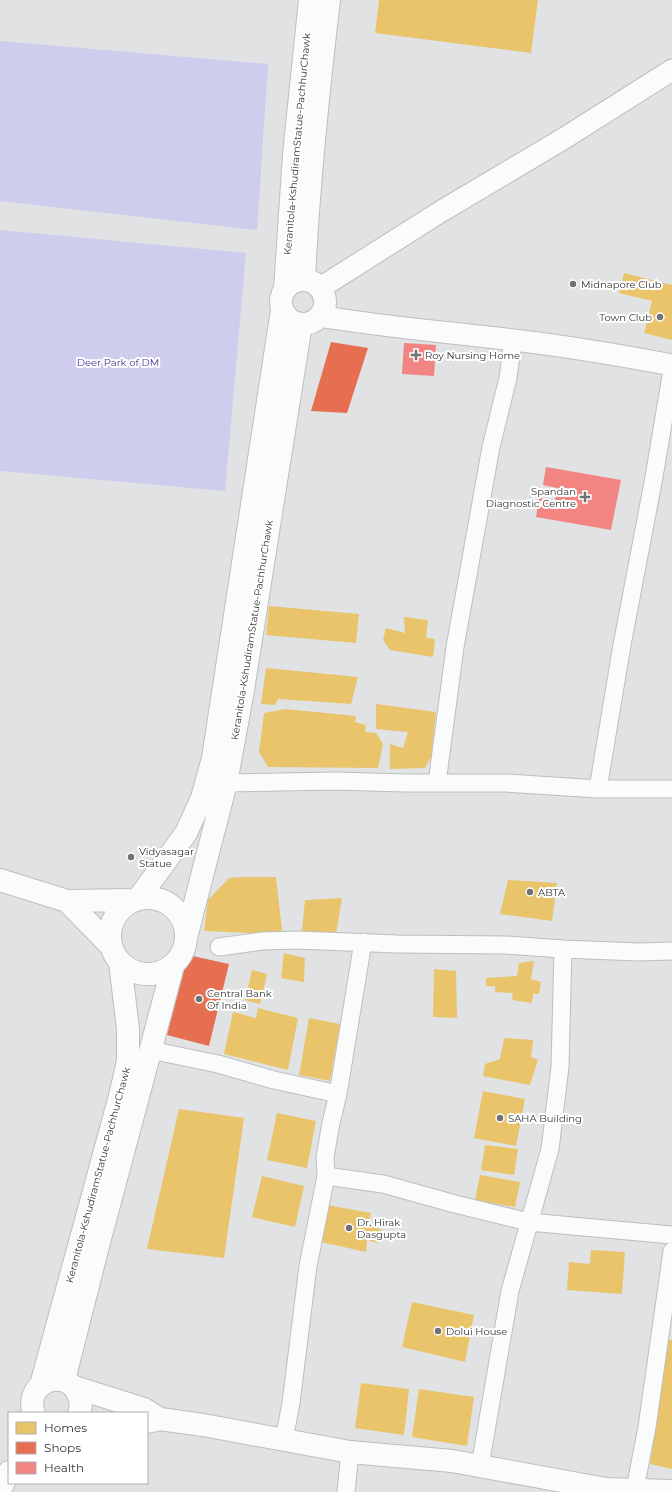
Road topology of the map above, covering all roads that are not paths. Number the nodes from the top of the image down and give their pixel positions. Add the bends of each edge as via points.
1 (322, 0) edge
2 (672, 70) edge
3 (312, 284) junction
4 (285, 289) junction
5 (282, 310) junction
6 (310, 320) junction
7 (513, 340) junction
8 (672, 365) edge
9 (672, 370) edge
10 (226, 783) junction
11 (437, 783) junction
12 (598, 789) junction
13 (672, 789) edge
14 (0, 880) edge
15 (136, 899) junction
16 (67, 901) junction
17 (187, 934) junction
18 (363, 942) junction
19 (219, 948) dead end
20 (563, 949) junction
21 (672, 951) edge
22 (115, 954) junction
23 (173, 966) junction
24 (150, 1050) junction
25 (338, 1094) junction
26 (326, 1176) junction
27 (529, 1222) junction
28 (672, 1235) edge
29 (672, 1251) edge
30 (69, 1384) junction
31 (41, 1385) junction
32 (34, 1412) edge
33 (79, 1412) edge
34 (146, 1412) edge
35 (153, 1420) edge
36 (284, 1440) junction
37 (350, 1452) junction
38 (480, 1466) junction
39 (8, 1474) edge
40 (635, 1489) junction
41 (0, 1490) edge
42 (606, 1491) edge
43 (672, 1491) edge
44 (346, 1492) edge

1 - 3 main road, Keranitola-KshudiramStatue-PachhurChawk via 308,202
1 - 4 main road, Keranitola-KshudiramStatue-PachhurChawk via 294,154
2 - 3 street via 563,139
3 - 4 main road via 294,281
3 - 6 main road, Keranitola-KshudiramStatue-PachhurChawk via 324,297 324,307
4 - 5 main road, Keranitola-KshudiramStatue-PachhurChawk via 280,299
5 - 6 main road via 290,320
5 - 15 main road, Keranitola-KshudiramStatue-PachhurChawk via 213,758 202,798 186,833
6 - 7 street via 354,322
6 - 10 main road, Keranitola-KshudiramStatue-PachhurChawk
7 - 8 street via 600,351
7 - 11 street via 508,378 490,447 457,633
9 - 12 street
10 - 11 street
10 - 17 main road, Keranitola-KshudiramStatue-PachhurChawk
11 - 12 street via 506,783
12 - 13 street
14 - 16 main road
15 - 16 main road
15 - 17 main road, Keranitola-KshudiramStatue-PachhurChawk via 152,897 169,903 182,916
15 - 22 main road, Keranitola-KshudiramStatue-PachhurChawk via 119,911 110,927
16 - 22 main road
17 - 23 main road, Keranitola-KshudiramStatue-PachhurChawk via 184,952
18 - 19 street via 262,941
18 - 20 street via 506,945
18 - 25 street
20 - 21 street
20 - 27 street via 559,1074 550,1149
22 - 23 main road via 131,971 145,975 160,973
22 - 31 main road, Keranitola-KshudiramStatue-PachhurChawk via 128,1030 128,1061
23 - 24 main road, Keranitola-KshudiramStatue-PachhurChawk
24 - 25 street
24 - 30 main road, Keranitola-KshudiramStatue-PachhurChawk
25 - 26 street via 325,1157
26 - 27 street via 383,1184
26 - 36 street via 308,1266
27 - 28 street
27 - 38 street via 510,1291
29 - 40 street via 647,1427
30 - 31 main road via 52,1380
30 - 33 main road via 80,1396
30 - 34 main road
31 - 32 main road, Keranitola-KshudiramStatue-PachhurChawk via 34,1395
35 - 36 main road via 203,1425
36 - 37 main road
37 - 38 main road
37 - 44 street
38 - 42 main road
39 - 41 main road
40 - 42 main road
40 - 43 main road

